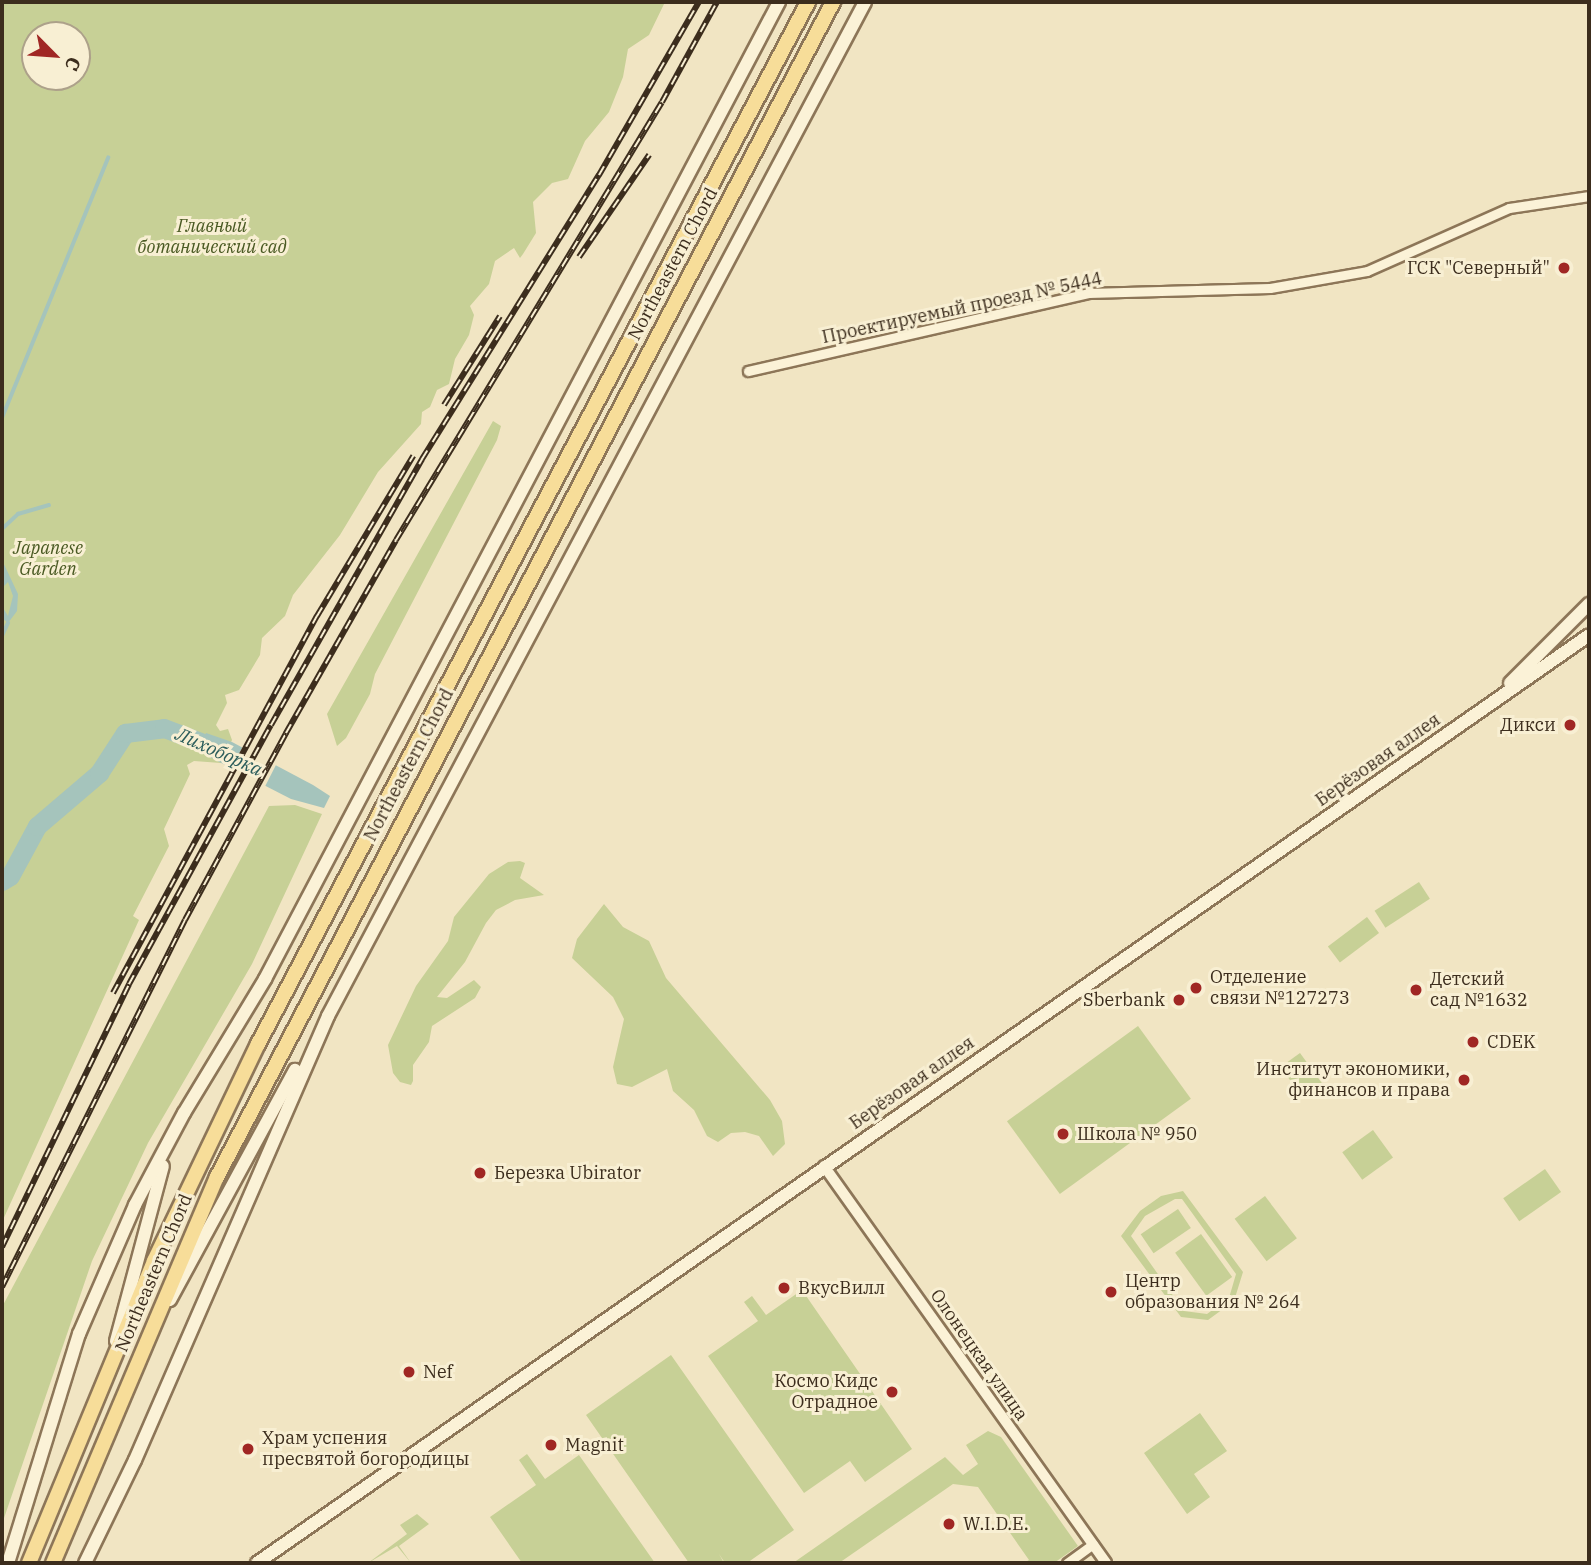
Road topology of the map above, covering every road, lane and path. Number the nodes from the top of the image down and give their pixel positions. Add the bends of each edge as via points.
1 (808, 2) edge
2 (833, 2) edge
3 (855, 2) edge
4 (865, 2) edge
5 (778, 5) edge
6 (825, 73) junction
7 (1589, 196) edge
8 (748, 371) dead end
9 (1589, 604) edge
10 (1589, 635) edge
11 (1488, 706) junction
12 (328, 1016) junction
13 (184, 1113) junction
14 (824, 1166) junction
15 (139, 1355) junction
16 (108, 1373) junction
17 (1093, 1544) junction
18 (8, 1563) edge
19 (29, 1563) edge
20 (53, 1563) edge
21 (85, 1563) edge
22 (257, 1563) edge
23 (1067, 1563) edge
24 (1106, 1563) edge

1 - 16 main road, Northeastern Chord via 197,1167
2 - 15 main road, Northeastern Chord via 217,1177
3 - 6 main road
4 - 6 main road
5 - 13 main road via 265,979
6 - 12 main road
7 - 8 street, Проектируемый проезд № 5444 via 1509,208 1367,271 1270,288 1088,293
9 - 11 main road
10 - 11 main road, Берёзовая аллея
11 - 14 main road, Берёзовая аллея
12 - 15 main road
12 - 21 main road via 135,1460
13 - 16 main road via 155,1185
13 - 18 main road via 135,1205 84,1321
14 - 17 street, Олонецкая улица
14 - 22 main road, Берёзовая аллея
15 - 20 main road, Northeastern Chord
16 - 19 main road, Northeastern Chord
17 - 23 street
17 - 24 street, Олонецкая улица

